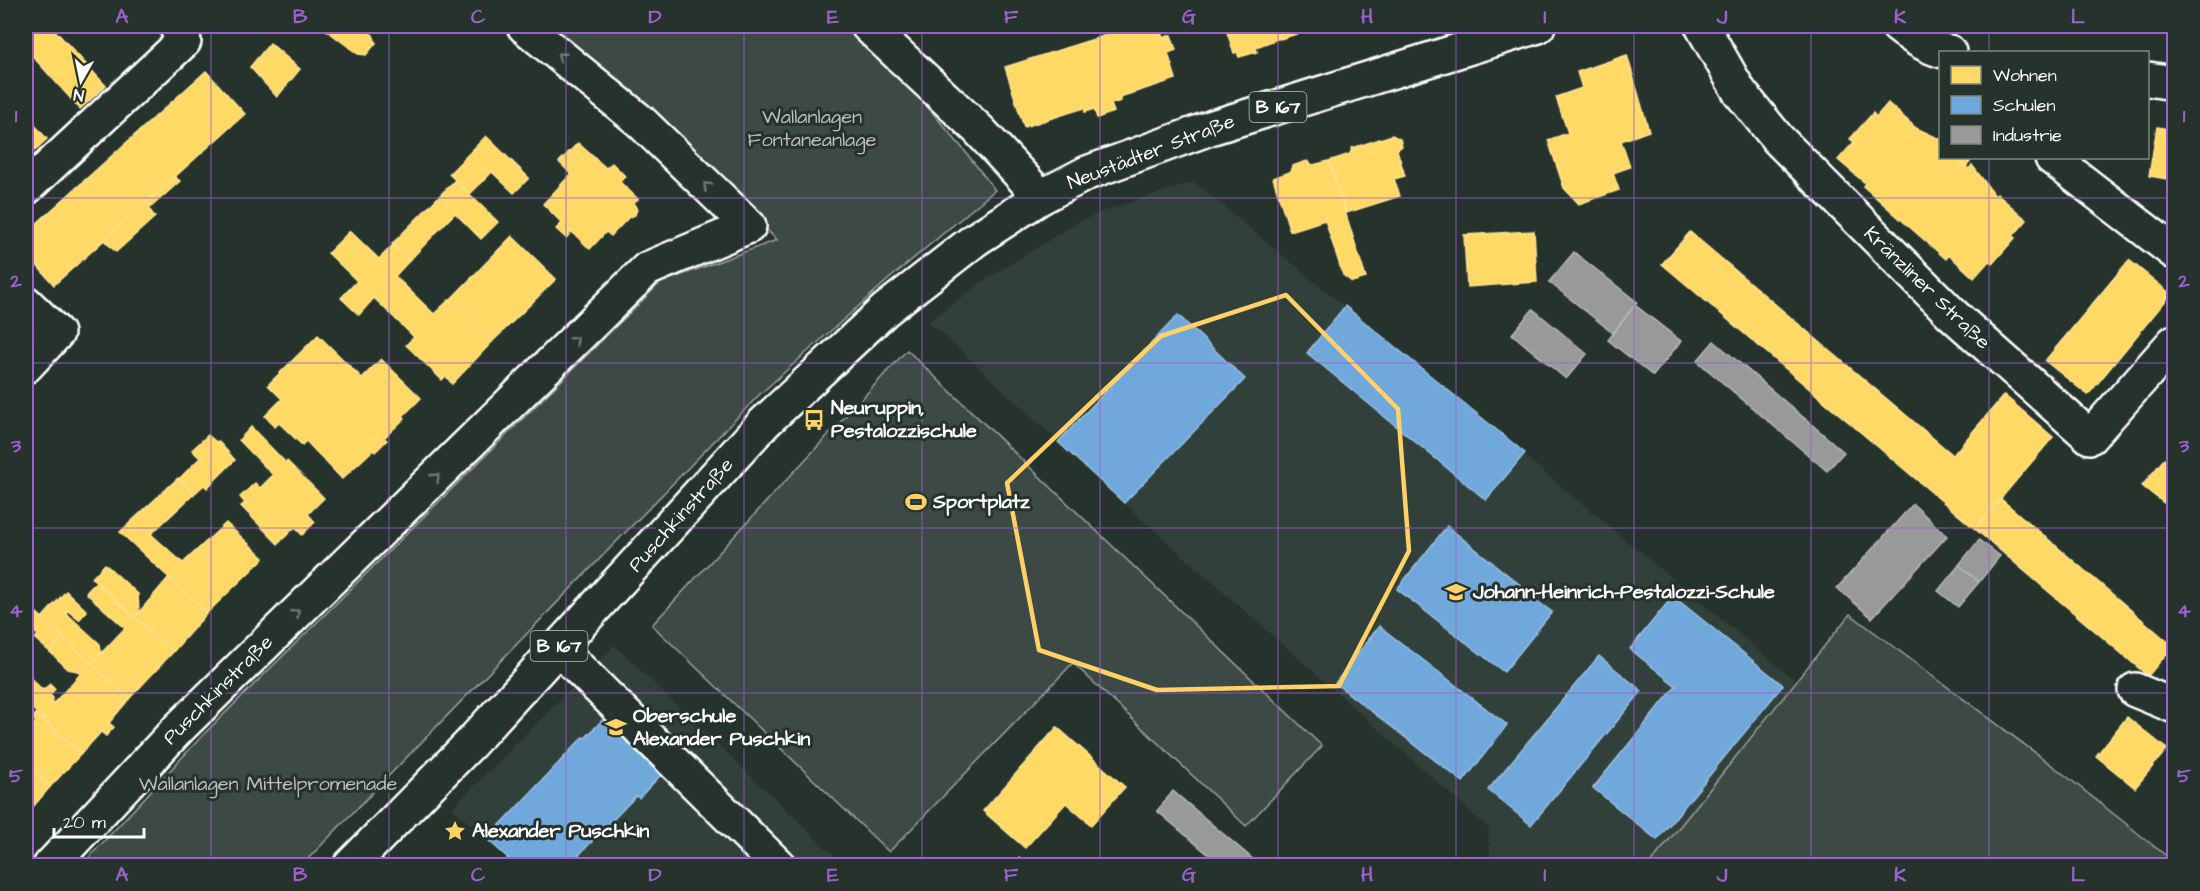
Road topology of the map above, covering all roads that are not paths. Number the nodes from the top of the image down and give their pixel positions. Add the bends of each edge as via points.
1 (176, 26) edge
2 (524, 26) edge
3 (868, 26) edge
4 (1539, 26) edge
5 (1702, 26) edge
6 (1898, 26) edge
7 (1942, 51) edge
8 (2149, 79) edge
9 (2175, 82) edge
10 (2053, 159) edge
11 (26, 188) edge
12 (1041, 197) junction
13 (2175, 252) edge
14 (26, 303) edge
15 (2175, 342) edge
16 (26, 366) edge
17 (558, 648) junction
18 (2135, 690) dead end
19 (2175, 705) edge
20 (50, 866) edge
21 (350, 866) edge
22 (779, 866) edge

1 - 11 street via 184,41
20 -> 2 street, Puschkinstraße via 178,729 647,269 749,226 640,121
3 - 12 street via 979,130
4 - 12 street, Neustädter Straße / B 167 via 1213,127 1087,173
5 - 15 street, Kränzliner Straße via 1740,91 1778,139 1952,314 2090,437
6 - 7 street
8 - 9 street
10 - 13 street
12 - 17 street, Puschkinstraße / B 167 via 962,249 885,310 833,358 764,423
14 - 16 street via 57,333
17 - 21 street, Puschkinstraße / B 167
17 - 22 street
18 - 19 street

